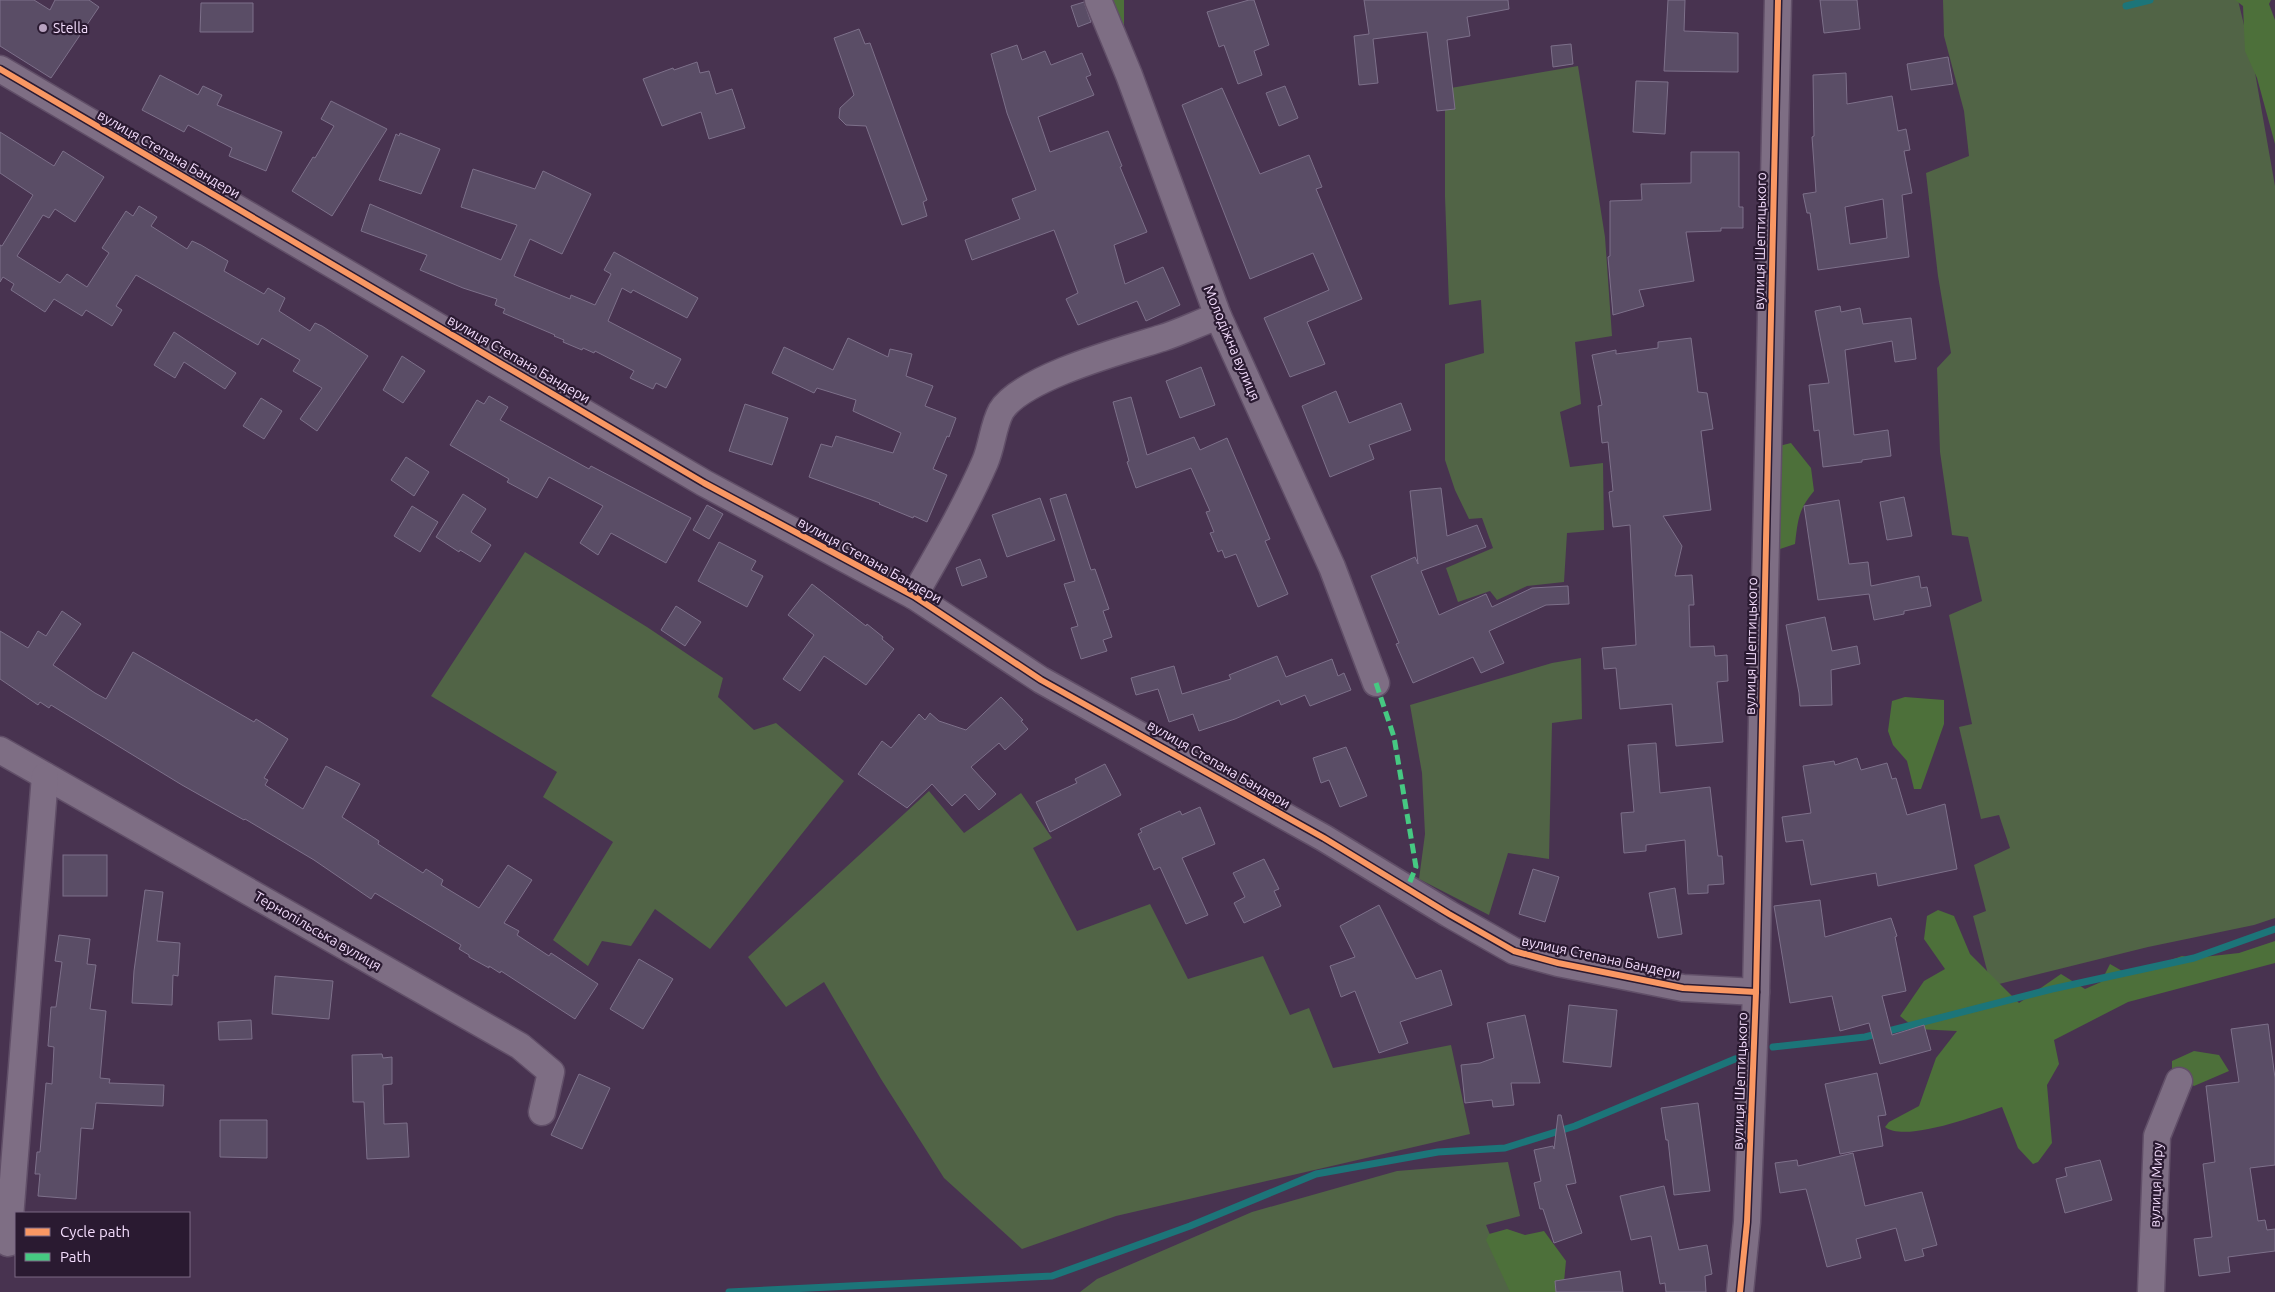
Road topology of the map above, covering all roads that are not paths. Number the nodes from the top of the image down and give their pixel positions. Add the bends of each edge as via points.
1 (1098, 0) edge
2 (1778, 0) edge
3 (0, 69) edge
4 (1218, 316) junction
5 (914, 596) junction
6 (1376, 683) dead end
7 (0, 750) edge
8 (45, 776) junction
9 (1756, 992) junction
10 (2179, 1081) dead end
11 (542, 1112) dead end
12 (8, 1243) dead end
13 (1740, 1292) edge
14 (2151, 1292) edge

1 - 4 street, Молодіжна вулиця
2 - 9 street, вулиця Шептицького
3 - 5 street, вулиця Степана Бандери via 704,483
4 - 5 street via 1164,337 1106,354 1052,376 1021,393 1002,411 986,460
4 - 6 street, Молодіжна вулиця via 1332,568
5 - 9 street, вулиця Степана Бандери via 1041,680 1324,838 1514,951 1683,988
7 - 8 street, Тернопільська вулиця
8 - 11 street, Тернопільська вулиця via 520,1046 551,1072
8 - 12 street
9 - 13 street, вулиця Шептицького via 1747,1222
10 - 14 street, вулиця Миру via 2157,1136

